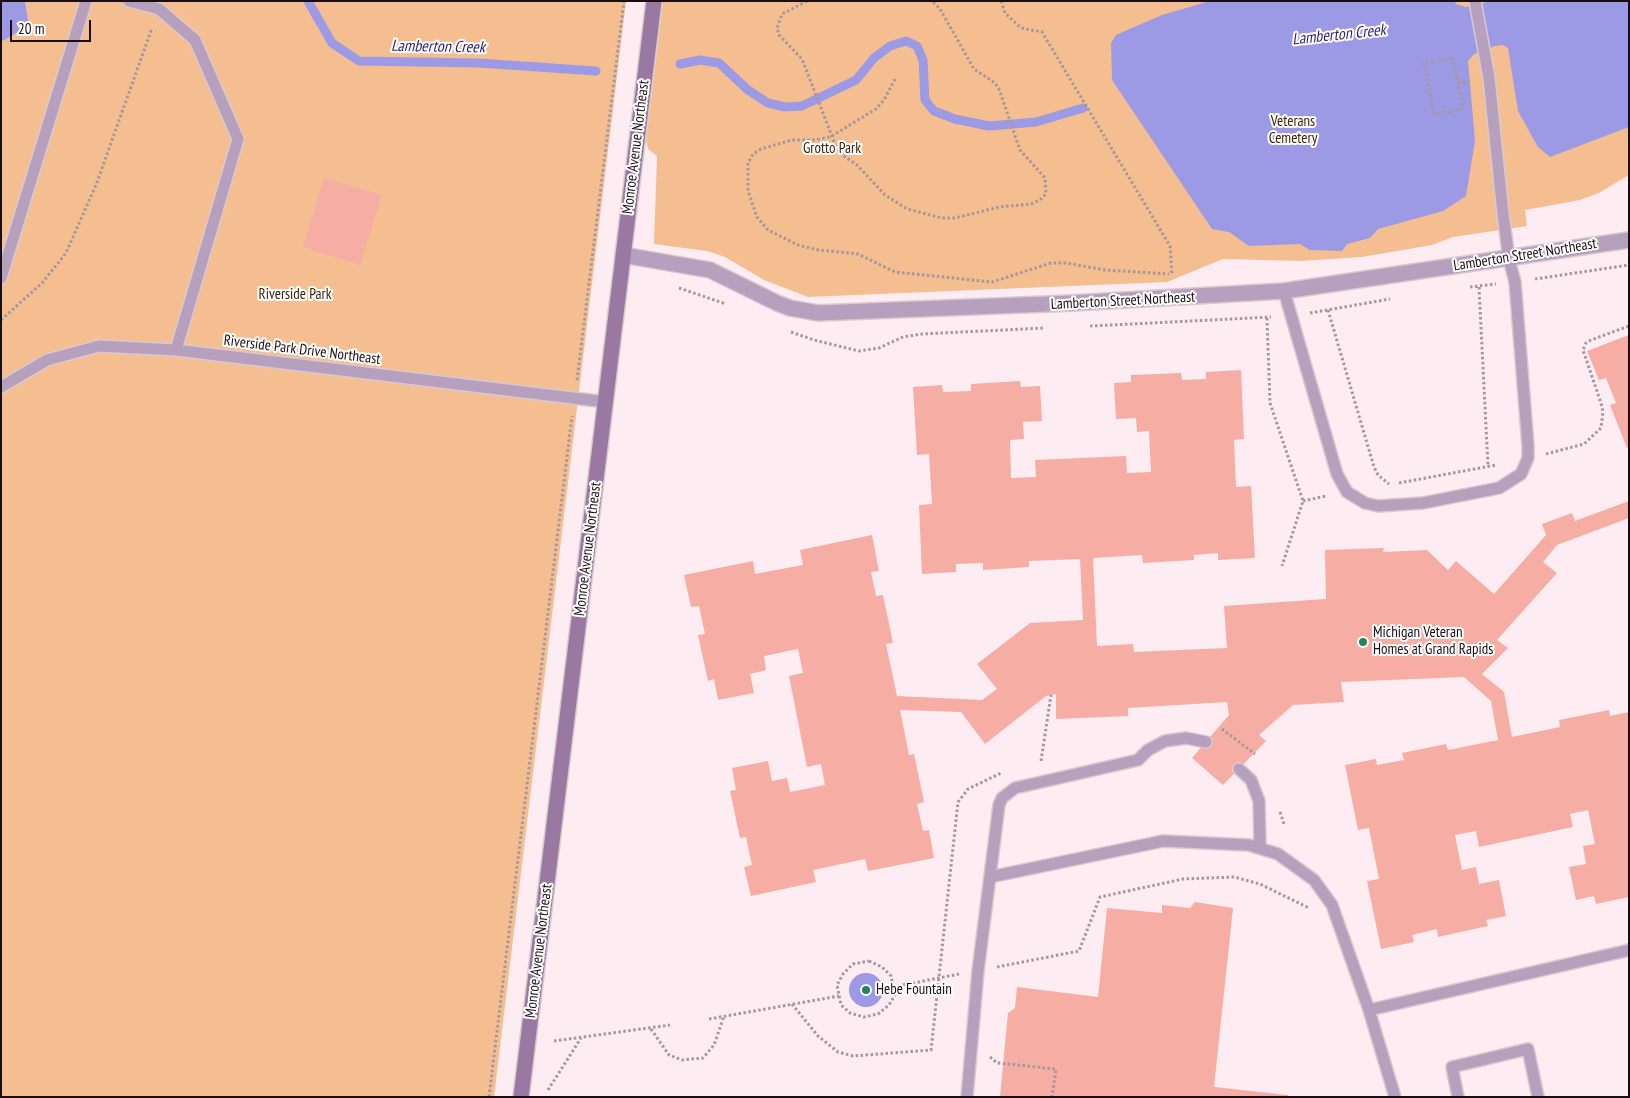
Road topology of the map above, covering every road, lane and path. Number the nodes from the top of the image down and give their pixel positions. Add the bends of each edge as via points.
1 (86, 1) edge
2 (129, 1) edge
3 (624, 1) edge
4 (654, 1) edge
5 (807, 1) edge
6 (932, 1) edge
7 (1001, 1) edge
8 (1475, 1) edge
9 (159, 9) junction
10 (894, 79) dead end
11 (1463, 109) joint
12 (830, 137) junction
13 (1629, 240) edge
14 (623, 255) junction
15 (1509, 259) junction
16 (1629, 265) edge
17 (1172, 274) junction
18 (1, 278) edge
19 (1515, 282) junction
20 (1479, 286) dead end
21 (1284, 291) junction
22 (1174, 299) junction
23 (1328, 310) dead end
24 (1267, 318) dead end
25 (1, 320) edge
26 (1629, 326) edge
27 (176, 350) junction
28 (1, 387) edge
29 (575, 398) junction
30 (606, 402) junction
31 (1528, 458) junction
32 (1488, 467) junction
33 (1389, 484) junction
34 (1347, 492) junction
35 (1303, 501) junction
36 (1282, 566) dead end
37 (1051, 695) dead end
38 (1219, 726) dead end
39 (1206, 742) dead end
40 (1254, 753) dead end
41 (1240, 769) dead end
42 (1037, 783) junction
43 (1260, 847) junction
44 (990, 877) junction
45 (1340, 923) junction
46 (1629, 950) edge
47 (978, 971) junction
48 (893, 986) junction
49 (839, 996) junction
50 (1369, 1010) junction
51 (724, 1016) junction
52 (709, 1019) dead end
53 (670, 1025) dead end
54 (651, 1029) junction
55 (582, 1038) junction
56 (554, 1041) dead end
57 (997, 1063) dead end
58 (548, 1090) dead end
59 (966, 1095) edge
60 (489, 1097) edge
61 (521, 1097) edge
62 (1052, 1097) edge
63 (1395, 1097) edge
64 (1458, 1097) edge
65 (1538, 1097) edge

1 - 18 lane
2 - 9 lane
3 - 29 path
4 - 14 main road, Monroe Avenue Northeast
5 - 12 path via 782,14 777,28 779,35 802,59
6 - 12 path via 940,9 974,69 995,83 1020,150 1045,178 1046,194 1031,204 989,209 969,216 942,218 918,214 895,203 857,165 838,152
7 - 17 path via 1005,13 1021,28 1042,32 1170,246
8 - 15 lane via 1486,61
9 - 25 path via 96,185 66,253 42,283
9 - 27 lane via 195,40 238,139
10 - 12 path via 876,109
11 - 11 path via 1434,114 1424,64 1453,58
12 - 17 path via 792,140 761,149 748,163 747,183 757,218 782,239 818,250 858,254 895,272 992,282 1051,263 1066,262 1105,270
13 - 15 street, Lamberton Street Northeast
14 - 22 street, Lamberton Street Northeast via 710,270 777,303 818,313
14 - 30 main road, Monroe Avenue Northeast
15 - 19 lane
15 - 21 street, Lamberton Street Northeast
16 - 19 path
17 - 22 path
19 - 31 lane
20 - 32 path
21 - 22 street, Lamberton Street Northeast
21 - 34 lane via 1336,474
23 - 33 path via 1374,467
24 - 35 path via 1270,403
26 - 31 path via 1591,340 1583,350 1601,403 1601,428 1584,444
27 - 28 lane, Riverside Park Drive Northeast via 99,346 47,360
27 - 29 lane, Riverside Park Drive Northeast
29 - 30 lane, Riverside Park Drive Northeast
29 - 60 path
30 - 61 main road, Monroe Avenue Northeast
31 - 32 path
31 - 34 lane via 1526,468 1515,480 1478,494 1378,506 1365,503
32 - 33 path
33 - 34 path
34 - 35 path
35 - 36 path
37 - 42 path
38 - 40 path
39 - 42 lane via 1186,738 1165,740 1138,760
41 - 43 lane via 1251,780 1259,801
42 - 44 lane via 1010,790 998,805
43 - 44 lane via 1163,841
43 - 45 lane via 1288,860 1314,880
44 - 47 lane
45 - 47 path via 1260,884 1234,876 1183,880 1100,897 1079,951
45 - 50 lane
46 - 50 lane
47 - 48 path
47 - 59 lane
48 - 49 path via 895,994 889,1006 878,1014 864,1017 850,1013 841,1004
48 - 49 path via 891,976 882,967 868,961 853,964 843,974 837,985
49 - 51 path
50 - 63 lane
51 - 52 path
51 - 54 path via 714,1045 703,1058 682,1060 669,1055
53 - 54 path
54 - 55 path
55 - 56 path
55 - 58 path
57 - 62 path via 1056,1069
64 - 65 lane via 1452,1067 1528,1049

